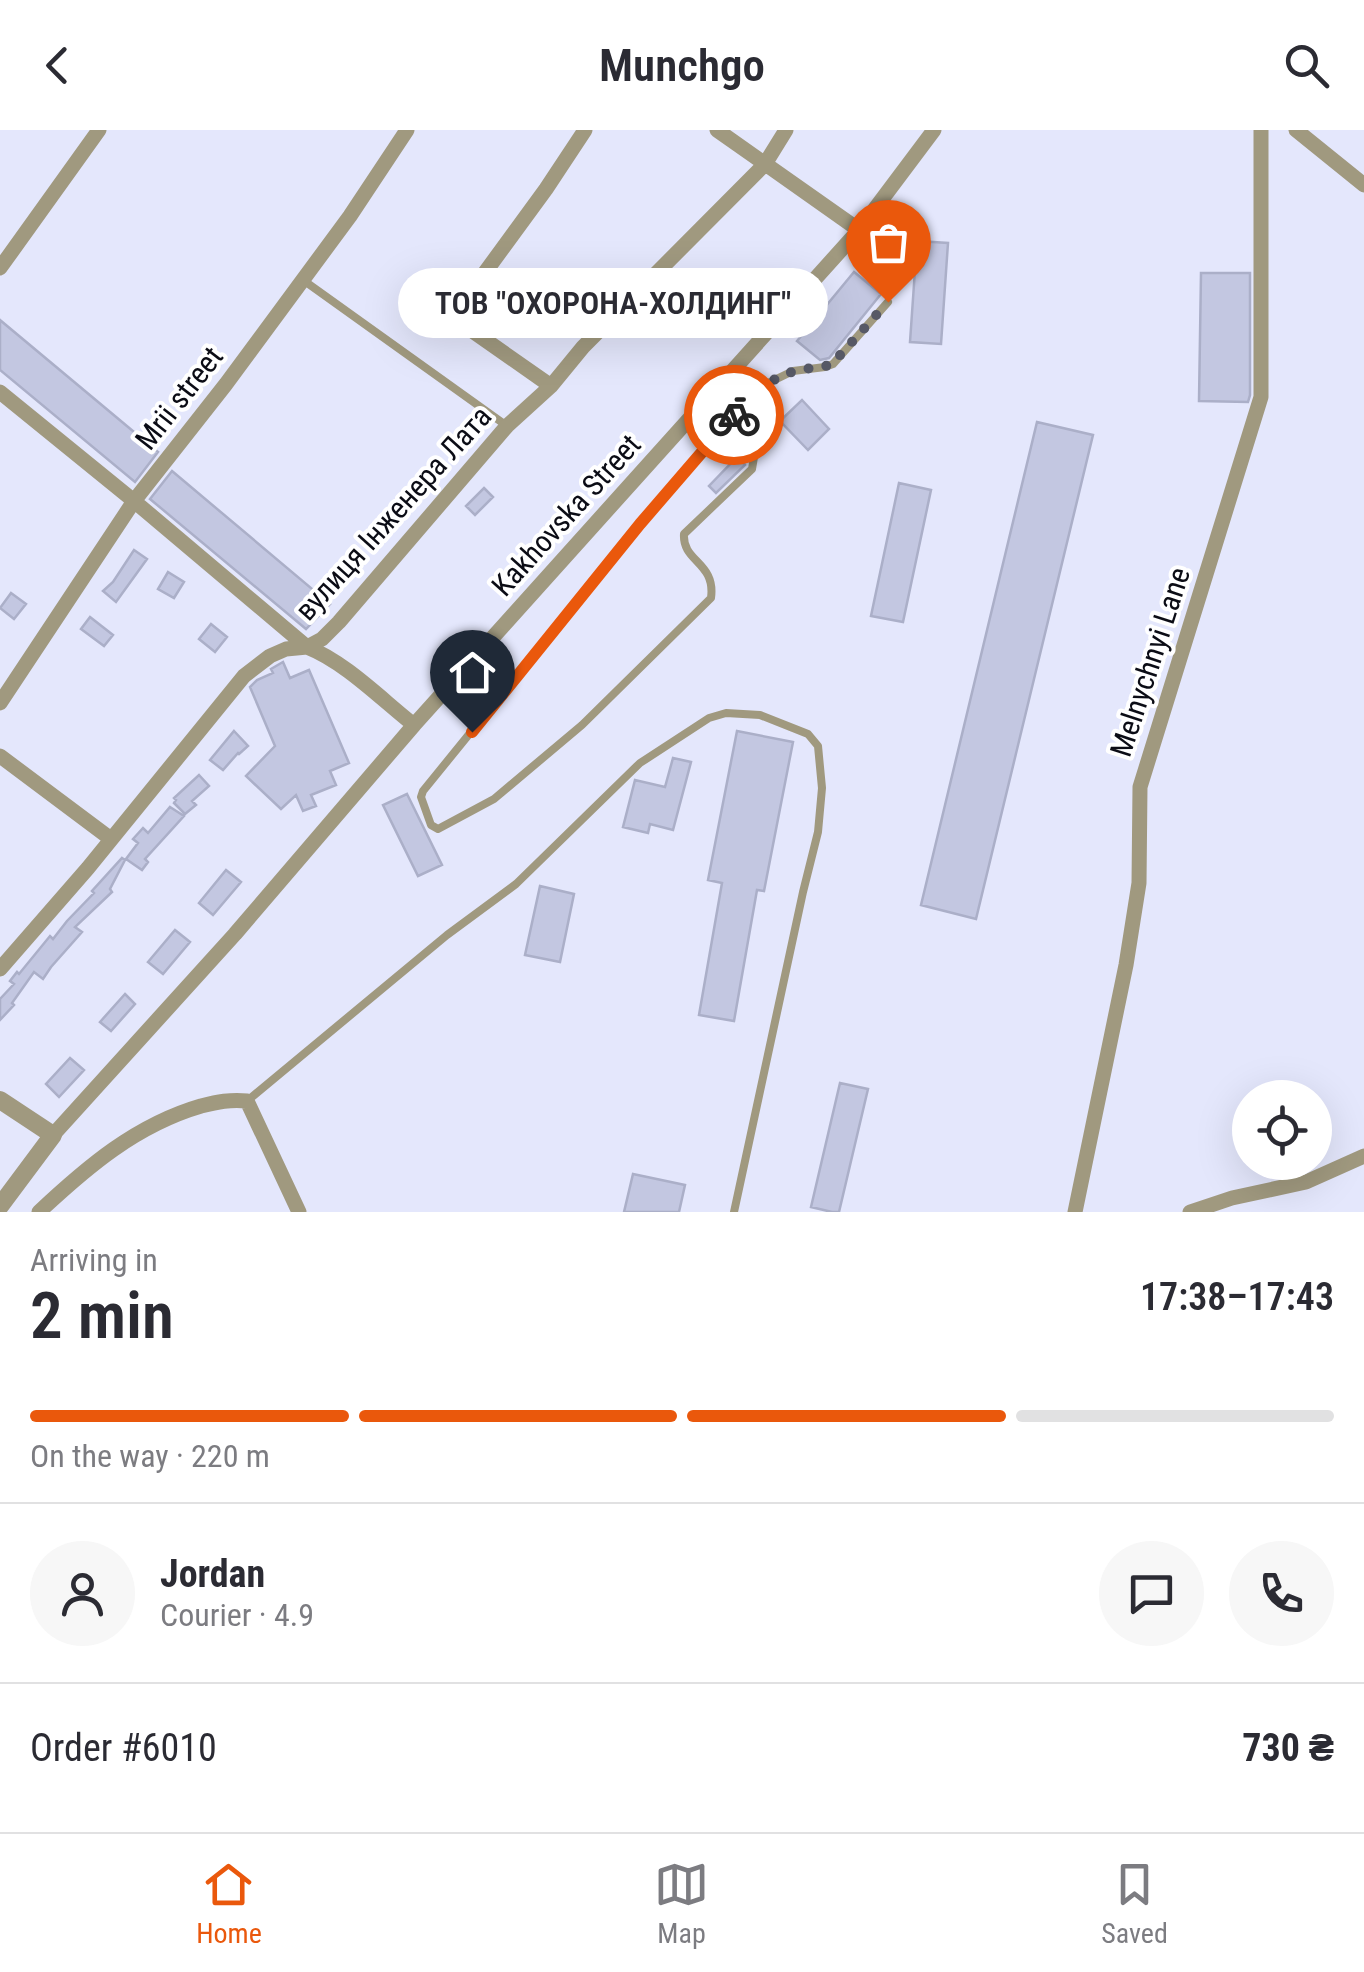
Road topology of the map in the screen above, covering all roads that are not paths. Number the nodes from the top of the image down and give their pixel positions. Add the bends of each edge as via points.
1 (99, 130) edge
2 (407, 130) edge
3 (585, 130) edge
4 (717, 130) edge
5 (786, 130) edge
6 (934, 130) edge
7 (1260, 130) edge
8 (1296, 130) edge
9 (765, 164) junction
10 (1364, 185) edge
11 (859, 230) junction
12 (0, 268) edge
13 (303, 280) junction
14 (888, 302) dead end
15 (735, 368) junction
16 (551, 386) junction
17 (758, 388) junction
18 (0, 392) edge
19 (508, 426) junction
20 (725, 426) junction
21 (134, 501) junction
22 (306, 647) junction
23 (0, 703) edge
24 (414, 725) junction
25 (0, 756) edge
26 (112, 840) junction
27 (0, 969) edge
28 (0, 1100) edge
29 (247, 1102) junction
30 (53, 1136) junction
31 (1364, 1156) edge
32 (0, 1206) edge
33 (39, 1212) edge
34 (299, 1212) edge
35 (734, 1212) edge
36 (1075, 1212) edge
37 (1190, 1212) edge

1 - 12 street
2 - 13 street, Mrii street
3 - 16 street via 457,315
4 - 9 street
5 - 9 street, вулиця Інженера Лата
6 - 11 street, Kakhovska Street
7 - 36 street, Melnychnyi Lane via 1260,397 1140,787 1140,884
8 - 10 street
9 - 11 street
9 - 16 street, вулиця Інженера Лата
11 - 15 street, Kakhovska Street
13 - 19 lane
13 - 21 street, Mrii street
14 - 17 lane via 832,364 793,371
15 - 17 lane
15 - 24 street, Kakhovska Street
16 - 19 street, вулиця Інженера Лата
17 - 20 lane
18 - 21 street
19 - 22 street, вулиця Інженера Лата via 339,622
20 - 20 lane via 755,462 684,534 685,547 712,583 711,598 582,725 494,799 434,828 423,791
21 - 22 street
21 - 23 street, Mrii street
22 - 24 street via 337,663
22 - 26 street, вулиця Інженера Лата via 270,656 244,676
24 - 30 street, Kakhovska Street
25 - 26 street
26 - 27 street, вулиця Інженера Лата
28 - 30 street
29 - 33 street via 234,1099 176,1114 118,1144
29 - 34 street
29 - 35 lane via 516,884 640,763 709,718 760,715 808,734 818,746 822,788 818,832
30 - 32 street, Kakhovska Street
31 - 37 street via 1306,1182

